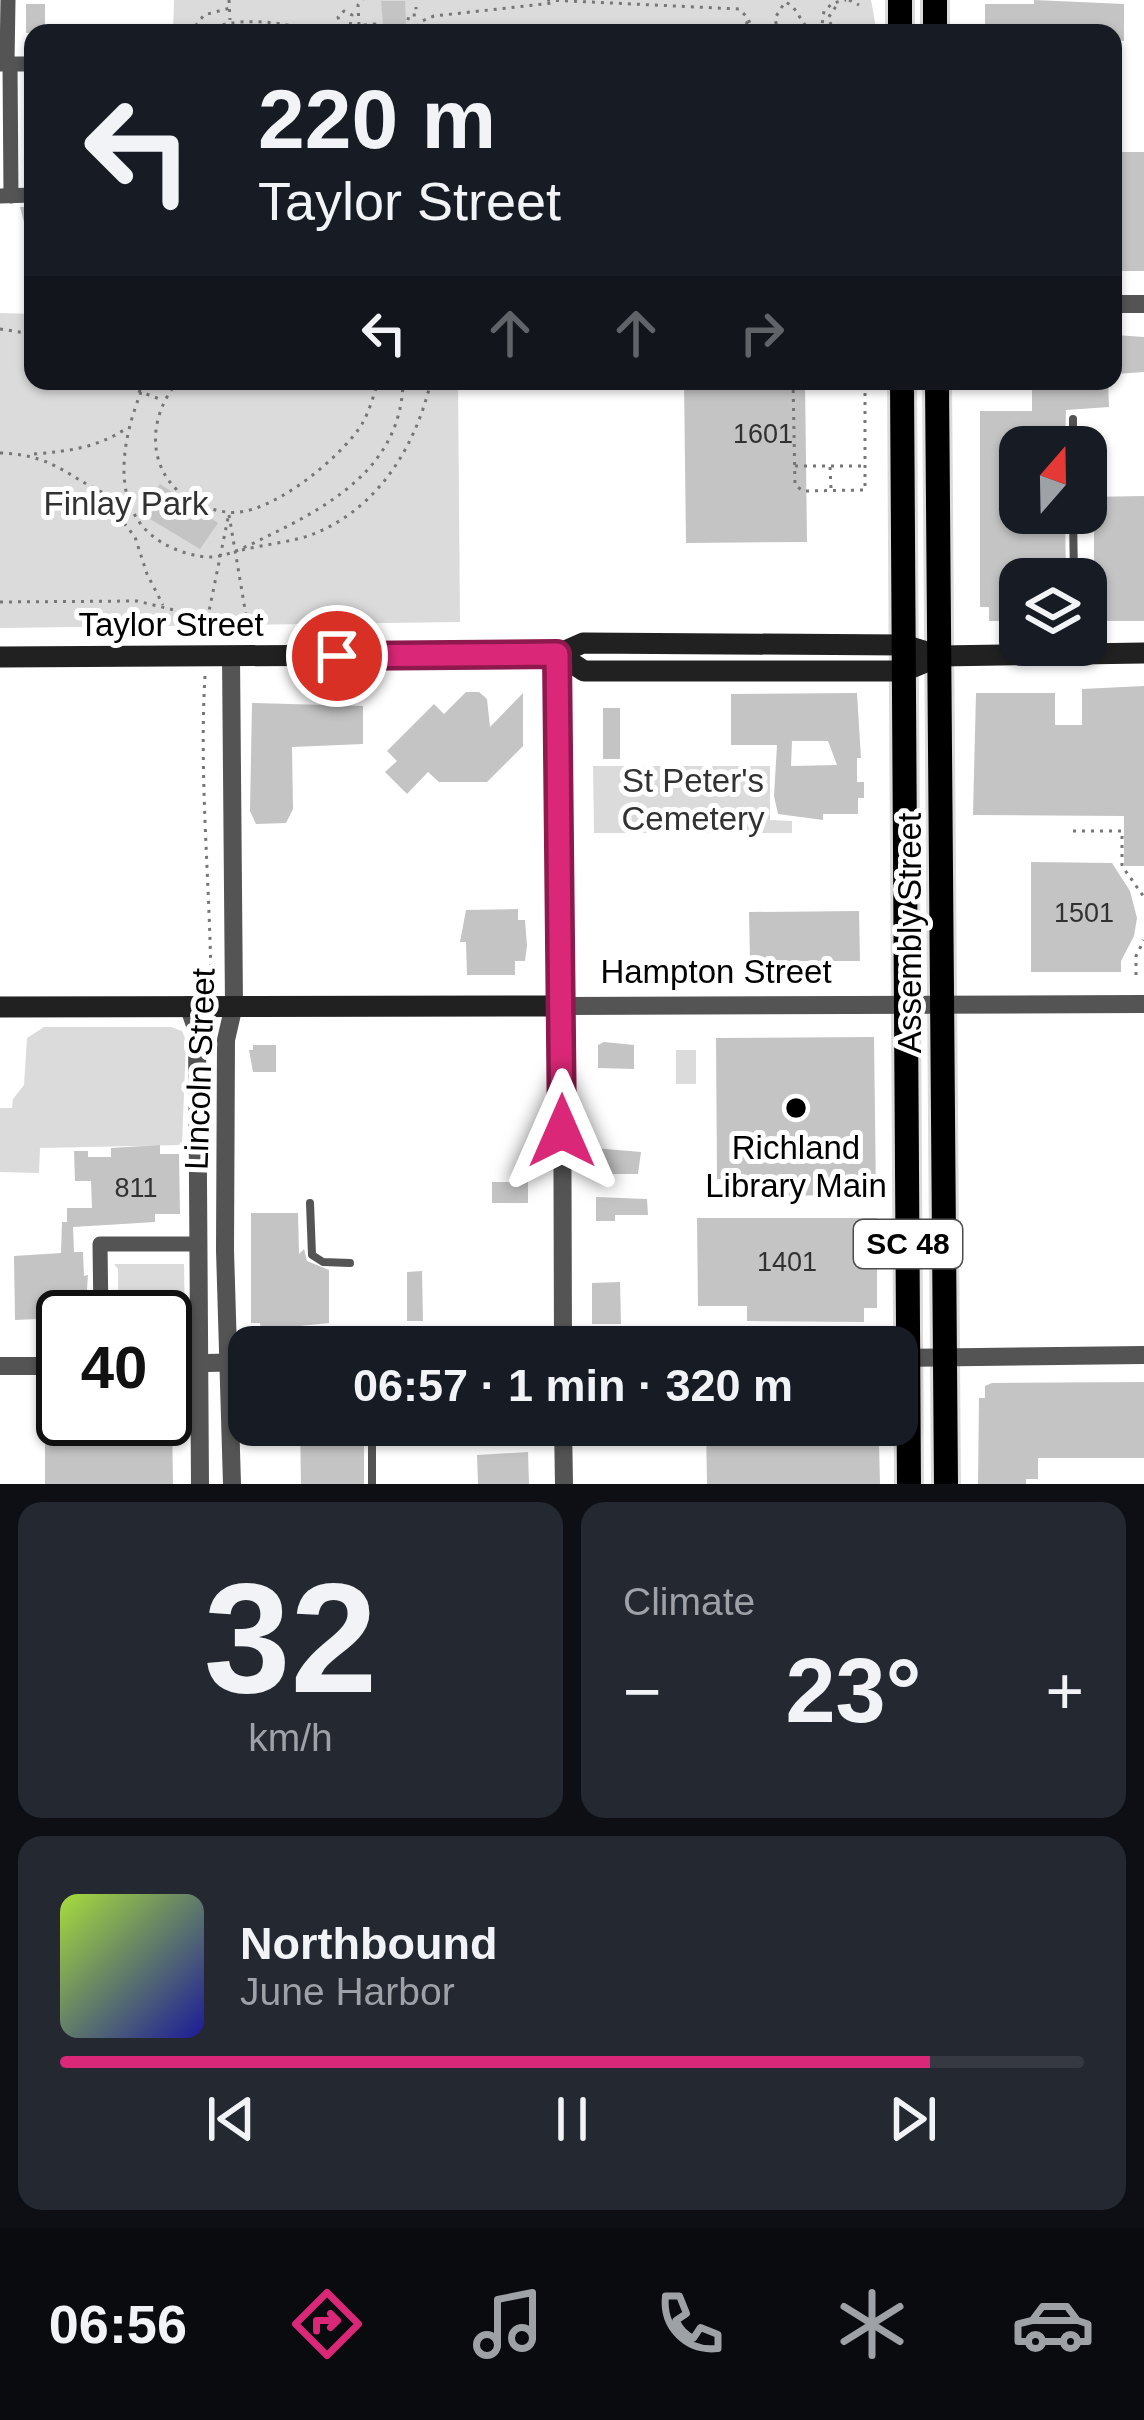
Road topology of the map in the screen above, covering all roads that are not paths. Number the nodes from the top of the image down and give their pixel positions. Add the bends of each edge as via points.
1 (8, 0) edge
2 (6, 64) edge
3 (5, 196) edge
4 (902, 390) edge
5 (938, 390) edge
6 (1073, 419) dead end
7 (1073, 426) edge
8 (1107, 650) edge
9 (1144, 652) edge
10 (999, 653) edge
11 (557, 654) junction
12 (231, 656) junction
13 (940, 656) junction
14 (0, 657) edge
15 (904, 658) junction
16 (906, 1003) junction
17 (942, 1003) junction
18 (1144, 1004) edge
19 (188, 1005) junction
20 (234, 1005) junction
21 (0, 1006) edge
22 (562, 1006) junction
23 (310, 1203) dead end
24 (199, 1244) junction
25 (350, 1263) dead end
26 (100, 1290) edge
27 (235, 1326) edge
28 (562, 1326) edge
29 (903, 1326) edge
30 (1144, 1355) edge
31 (918, 1358) edge
32 (945, 1358) junction
33 (228, 1362) edge
34 (192, 1363) edge
35 (200, 1363) junction
36 (0, 1366) edge
37 (36, 1366) edge
38 (234, 1446) edge
39 (372, 1446) edge
40 (563, 1446) edge
41 (907, 1446) edge
42 (200, 1484) edge
43 (232, 1484) edge
44 (372, 1484) edge
45 (564, 1484) edge
46 (909, 1484) edge
47 (946, 1484) edge

1 - 2 street
2 - 3 street
4 - 15 main road, Assembly Street / SC 48
5 - 13 main road, Assembly Street / SC 48
6 - 7 lane
8 - 9 main road, Taylor Street
10 - 13 main road, Taylor Street
11 - 12 main road, Taylor Street
11 - 15 main road, Taylor Street via 583,643
11 - 22 main road
12 - 14 main road, Taylor Street
12 - 20 street, Lincoln Street
13 - 15 main road, Taylor Street
13 - 17 main road, Assembly Street / SC 48
15 - 16 main road, Assembly Street / SC 48
16 - 17 street, Hampton Street
16 - 22 street, Hampton Street
16 - 29 main road, Assembly Street / SC 48
17 - 18 street, Hampton Street
17 - 32 main road, Assembly Street / SC 48
19 - 20 main road, Hampton Street
19 - 21 main road, Hampton Street
19 - 24 street, Lincoln Street via 197,1031
20 - 22 main road, Hampton Street
20 - 27 street, Lincoln Street via 226,1040 225,1250
22 - 28 street
23 - 25 lane via 312,1255
24 - 26 street via 100,1244
24 - 35 street, Lincoln Street
30 - 32 street
31 - 32 street
32 - 47 main road, Assembly Street / SC 48
33 - 35 street
34 - 35 street
35 - 42 street, Lincoln Street
36 - 37 street
38 - 43 street, Lincoln Street
39 - 44 lane
40 - 45 street
41 - 46 main road, Assembly Street / SC 48

